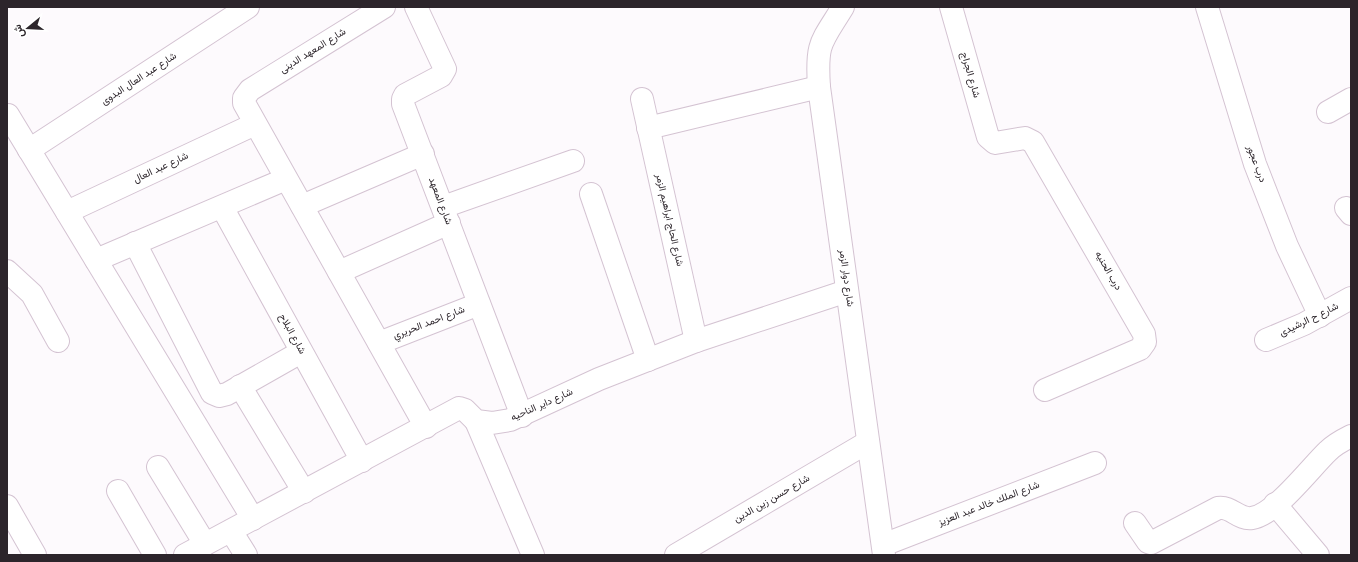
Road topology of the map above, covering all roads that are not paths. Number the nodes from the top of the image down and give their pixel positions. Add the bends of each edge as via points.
1 (248, 7) edge
2 (384, 7) edge
3 (416, 7) edge
4 (844, 7) edge
5 (950, 7) edge
6 (1207, 7) edge
7 (819, 87) junction
8 (642, 99) dead end
9 (1351, 99) edge
10 (1328, 112) dead end
11 (8, 115) edge
12 (255, 124) junction
13 (648, 128) junction
14 (992, 142) joint
15 (29, 150) junction
16 (422, 154) junction
17 (573, 161) dead end
18 (286, 179) junction
19 (591, 194) dead end
20 (222, 206) junction
21 (302, 206) junction
22 (67, 212) junction
23 (446, 215) junction
24 (135, 243) junction
25 (96, 260) junction
26 (7, 271) edge
27 (339, 272) junction
28 (848, 291) junction
29 (1351, 298) edge
30 (479, 304) junction
31 (1320, 316) junction
32 (1266, 340) dead end
33 (58, 341) dead end
34 (696, 341) junction
35 (379, 343) junction
36 (301, 352) junction
37 (648, 360) junction
38 (240, 386) junction
39 (1045, 390) dead end
40 (522, 416) junction
41 (476, 421) junction
42 (426, 427) junction
43 (1351, 436) edge
44 (868, 442) junction
45 (362, 461) junction
46 (1095, 463) dead end
47 (158, 467) dead end
48 (118, 491) dead end
49 (304, 492) junction
50 (1275, 504) junction
51 (7, 506) edge
52 (253, 519) junction
53 (1135, 523) dead end
54 (231, 531) junction
55 (205, 544) junction
56 (884, 550) edge
57 (35, 555) edge
58 (155, 555) edge
59 (185, 555) edge
60 (246, 555) edge
61 (532, 555) edge
62 (676, 555) edge
63 (1318, 555) edge

1 - 15 street, شارع عبد العال البدوى
2 - 12 street, شارع المعهد الدينى via 250,90 244,98 244,103
3 - 16 street, شارع المعهد via 445,69 440,76 403,97
4 - 7 street, شارع دوار الزمر via 820,44 817,60
5 - 14 street, شارع الجراج via 987,133
6 - 31 street, درب عجور via 1255,164 1287,246
7 - 13 street
7 - 28 street, شارع دوار الزمر
8 - 13 street, شارع الحاج ابراهيم الزمر
9 - 10 street
11 - 15 street
12 - 18 street
12 - 22 street, شارع عبد العال
13 - 34 street, شارع الحاج ابراهيم الزمر
14 - 39 street, درب الحنيه via 1025,138 1033,142 1145,338 1140,349
15 - 22 street
16 - 21 street
16 - 23 street, شارع المعهد
17 - 23 street
18 - 20 street
18 - 21 street
19 - 37 street
20 - 24 street
20 - 36 street, شارع البلاح
21 - 27 street
22 - 25 street
23 - 27 street
23 - 30 street, شارع المعهد
24 - 25 street
24 - 38 street via 209,390 215,395 223,395
25 - 52 street
26 - 33 street via 32,294
27 - 35 street
28 - 34 street, شارع داير الناحيه
28 - 44 street, شارع دوار الزمر
29 - 31 street, شارع ح الرشيدى
30 - 35 street, شارع احمد الحريري
30 - 40 street, شارع المعهد
31 - 32 street, شارع ح الرشيدى
34 - 37 street, شارع داير الناحيه
35 - 42 street
36 - 38 street
36 - 45 street, شارع البلاح
37 - 40 street, شارع داير الناحيه via 599,379
38 - 49 street
40 - 41 street, شارع داير الناحيه via 499,423
41 - 42 street via 462,408
41 - 61 street
42 - 45 street
43 - 50 street via 1328,451 1291,491
44 - 56 street, شارع دوار الزمر
44 - 62 street, شارع حسن زين الدين
45 - 49 street
46 - 56 street, شارع الملك خالد عبد العزيز
47 - 55 street
48 - 58 street
49 - 52 street
50 - 53 street via 1254,518 1244,518 1228,508 1218,508 1151,543
50 - 63 street
51 - 57 street
52 - 54 street
54 - 55 street
54 - 60 street
55 - 59 street

